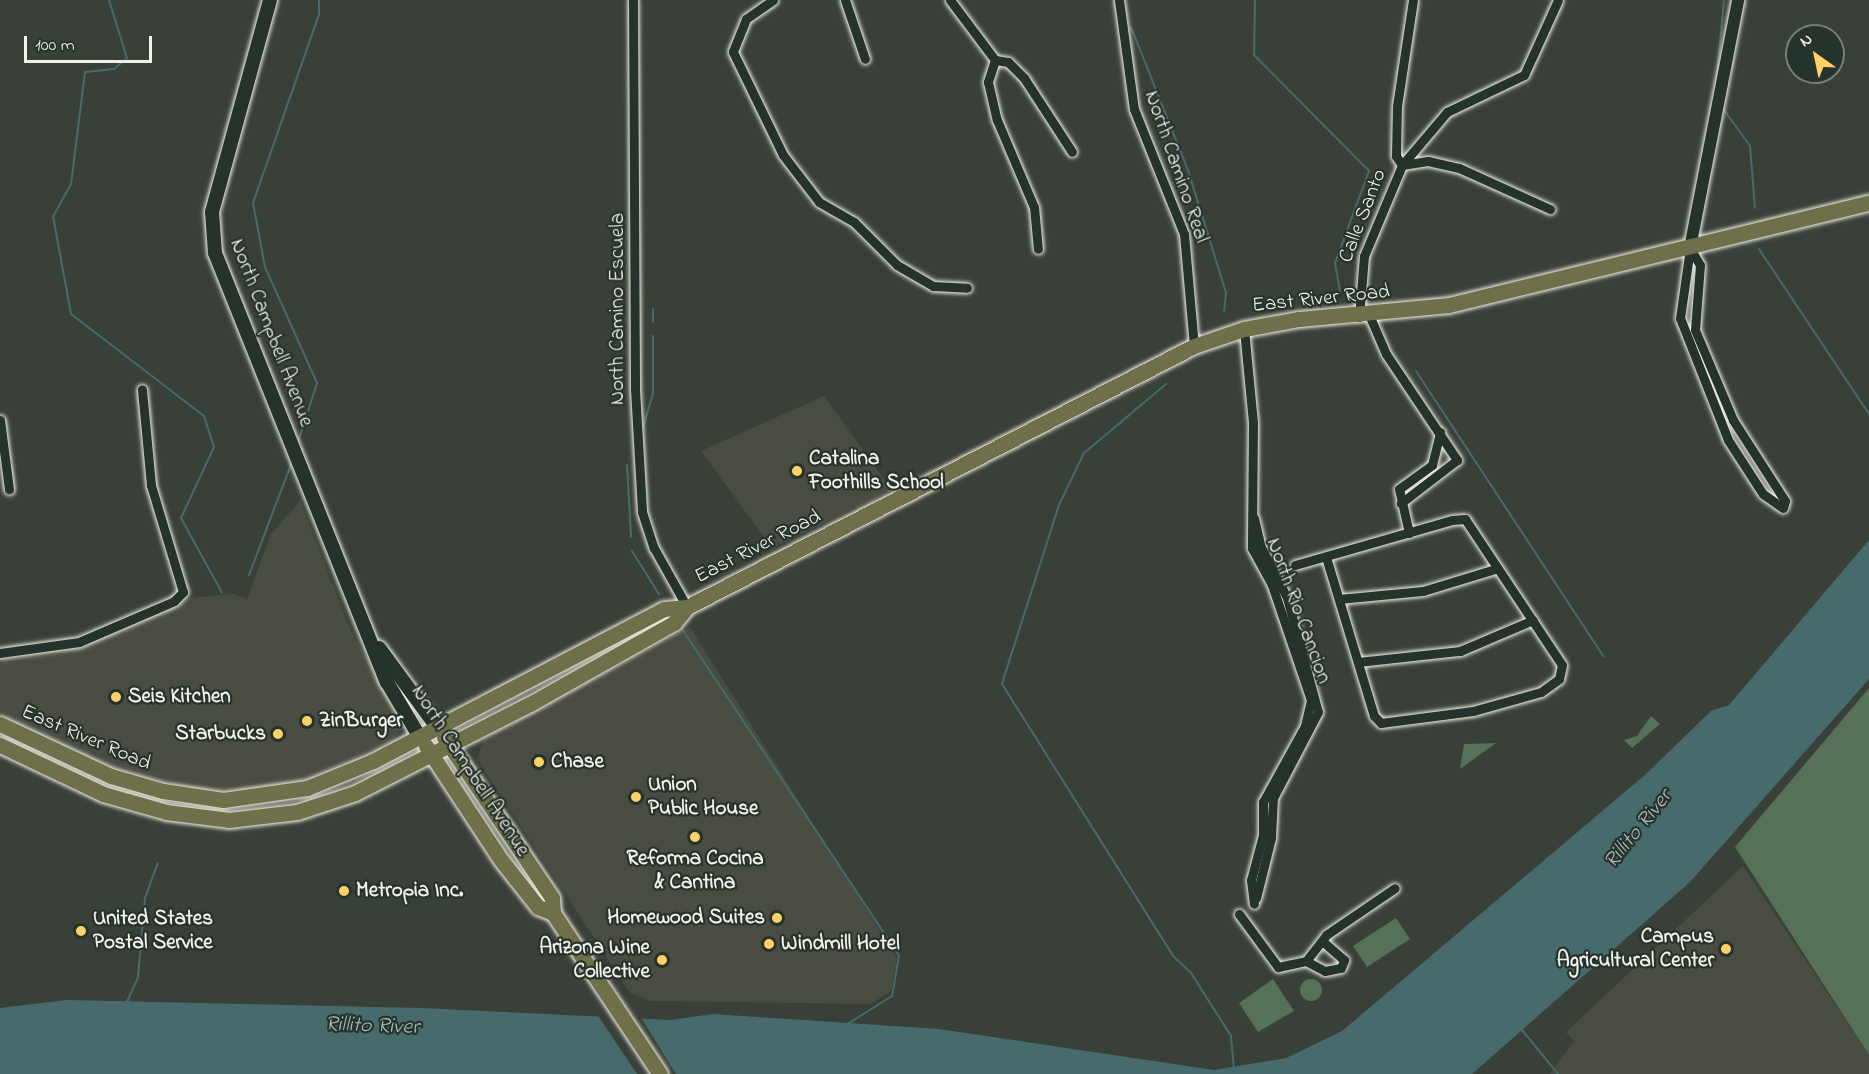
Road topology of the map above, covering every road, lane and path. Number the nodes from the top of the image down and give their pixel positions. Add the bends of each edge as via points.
1 (270, 0) edge
2 (633, 0) edge
3 (845, 0) edge
4 (950, 0) edge
5 (1119, 0) edge
6 (1413, 0) edge
7 (1558, 0) edge
8 (1738, 0) edge
9 (770, 2) edge
10 (865, 59) dead end
11 (995, 60) junction
12 (1072, 152) dead end
13 (1402, 165) junction
14 (1869, 203) edge
15 (1550, 209) dead end
16 (1690, 248) junction
17 (1038, 249) dead end
18 (967, 288) dead end
19 (1365, 317) junction
20 (1244, 329) junction
21 (1194, 346) junction
22 (142, 389) dead end
23 (0, 420) edge
24 (1440, 432) junction
25 (9, 489) dead end
26 (1401, 503) junction
27 (1254, 518) junction
28 (1409, 533) junction
29 (1326, 557) junction
30 (1295, 565) dead end
31 (1498, 568) junction
32 (1339, 599) junction
33 (687, 607) junction
34 (1533, 620) junction
35 (370, 637) junction
36 (0, 653) edge
37 (1358, 662) junction
38 (0, 724) edge
39 (437, 727) junction
40 (419, 736) junction
41 (0, 745) edge
42 (449, 745) junction
43 (431, 754) junction
44 (1395, 888) dead end
45 (553, 913) junction
46 (1239, 914) dead end
47 (1322, 941) junction
48 (1306, 961) junction
49 (660, 1074) edge

1 - 35 main road, North Campbell Avenue via 222,168 212,229 215,253
2 - 33 street, North Camino Escuela via 635,389 642,512 654,548
3 - 10 street
4 - 11 street
5 - 21 street, North Camino Real via 1134,109 1184,234
6 - 13 street via 1397,106 1396,156
7 - 13 street, Calle Santo via 1524,75 1447,111
8 - 16 street
9 - 18 street via 746,19 733,52 783,155 819,202 854,222 897,265 933,286
11 - 12 street via 1008,62 1024,78
11 - 17 street via 988,82 998,120 1034,207
13 - 15 street via 1428,161 1458,168
13 - 19 street, Calle Santo via 1364,256
14 - 16 main road, East River Road
16 - 16 street via 1680,318 1728,440 1763,494 1784,508 1785,501 1733,420 1695,330 1700,265
16 - 19 main road, East River Road via 1449,305
19 - 20 main road, East River Road
19 - 24 street
20 - 21 main road, East River Road
20 - 27 street, North Rio Cancion via 1250,369
21 - 33 main road, East River Road
22 - 36 street via 151,485 183,591 174,601 79,642
23 - 25 street
24 - 26 street via 1432,465 1399,489
24 - 26 street via 1457,460 1453,468
26 - 28 street
27 - 27 street, North Rio Cancion via 1252,548 1272,585 1311,700 1305,726 1263,802 1263,835 1251,880 1254,904 1271,838 1273,798 1318,712 1287,598 1260,544
28 - 29 street
28 - 31 street via 1465,519
29 - 30 street
29 - 32 street
31 - 32 street via 1423,591
31 - 34 street
32 - 37 street
33 - 39 main road, East River Road via 664,609
33 - 42 main road, East River Road via 674,622
34 - 37 street via 1460,651
34 - 37 street via 1562,665 1559,679 1541,692 1473,711 1382,723 1374,717
35 - 39 main road, North Campbell Avenue
35 - 40 main road, North Campbell Avenue via 387,682
38 - 40 main road, East River Road via 136,785 224,801 308,788
39 - 40 main road, East River Road
39 - 42 main road, North Campbell Avenue
40 - 43 main road, North Campbell Avenue
41 - 43 main road, East River Road via 104,794 166,812 229,820 335,801
42 - 43 main road, East River Road
42 - 45 main road, North Campbell Avenue via 552,898
43 - 45 main road, North Campbell Avenue via 523,888 538,907
44 - 47 street
45 - 49 main road, North Campbell Avenue
46 - 48 street via 1278,967
47 - 48 street
47 - 48 street via 1344,960 1341,968 1324,971

